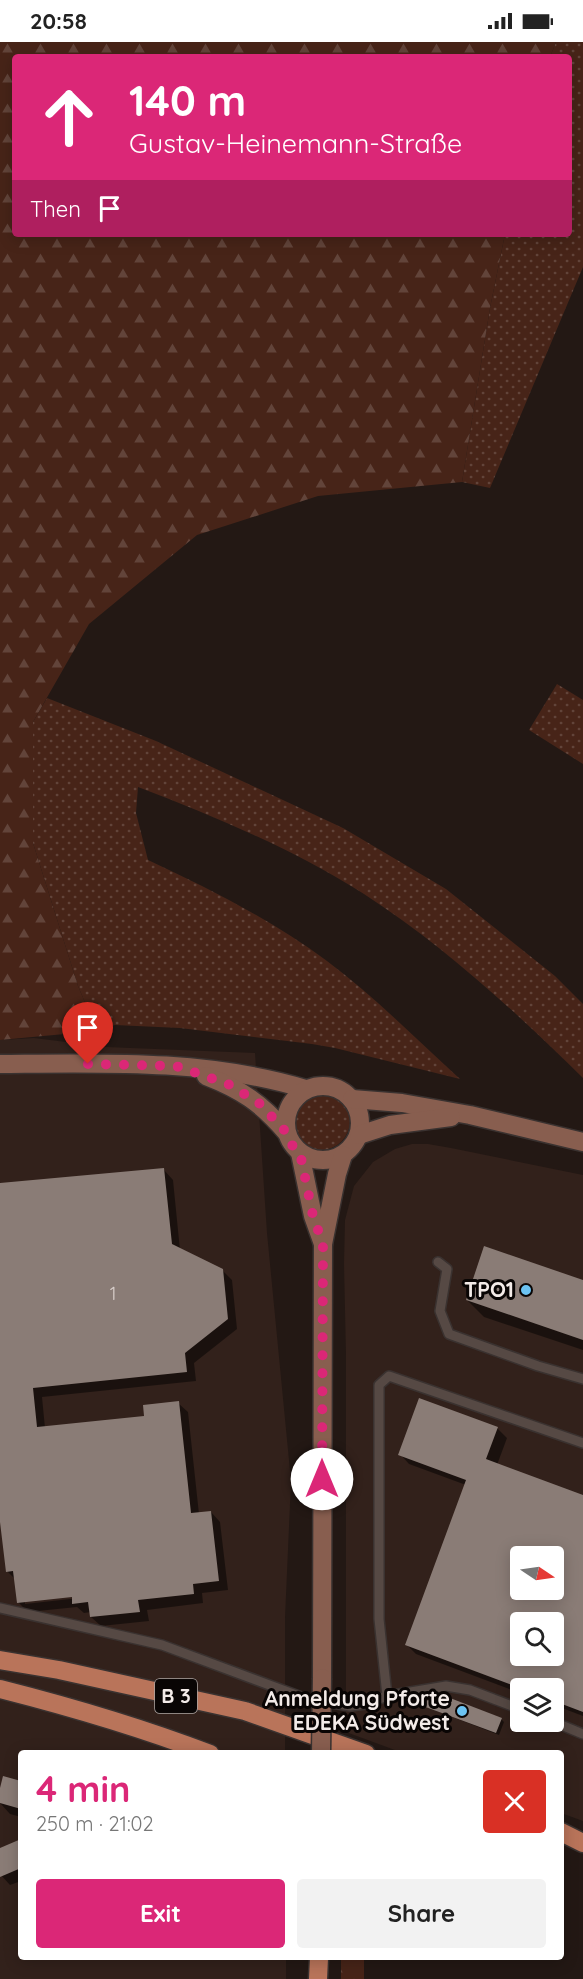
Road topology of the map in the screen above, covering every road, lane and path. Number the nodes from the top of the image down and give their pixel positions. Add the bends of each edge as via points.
1 (0, 1064) edge
2 (176, 1066) junction
3 (306, 1089) junction
4 (352, 1099) junction
5 (470, 1115) junction
6 (286, 1132) junction
7 (359, 1135) junction
8 (583, 1142) edge
9 (300, 1153) junction
10 (343, 1155) junction
11 (323, 1244) junction
12 (438, 1262) dead end
13 (583, 1378) edge
14 (583, 1443) edge
15 (0, 1608) edge
16 (0, 1660) edge
17 (0, 1689) edge
18 (387, 1696) junction
19 (510, 1705) edge
20 (564, 1726) edge
21 (583, 1734) edge
22 (200, 1750) edge
23 (321, 1750) edge
24 (355, 1750) edge
25 (564, 1833) edge
26 (581, 1840) edge
27 (319, 1960) edge
28 (318, 1979) edge

1 - 2 street
2 - 3 street via 270,1078
2 - 6 street via 228,1084 259,1103
3 - 4 street via 331,1086
3 - 6 street via 288,1107
4 - 5 street
4 - 7 street via 361,1122
5 - 7 street via 390,1125
5 - 8 street
6 - 9 street
7 - 10 street
9 - 10 street via 319,1161
9 - 11 street
10 - 11 street
11 - 23 street, bridge
12 - 13 lane via 447,1269 440,1311 449,1334
14 - 18 lane via 389,1376 379,1385 379,1619
15 - 18 lane via 162,1645 307,1699 350,1706
16 - 24 main road, B 3 via 246,1711
17 - 22 main road, B 3
18 - 19 lane via 446,1686 470,1690
20 - 21 lane
25 - 26 main road
27 - 28 main road

